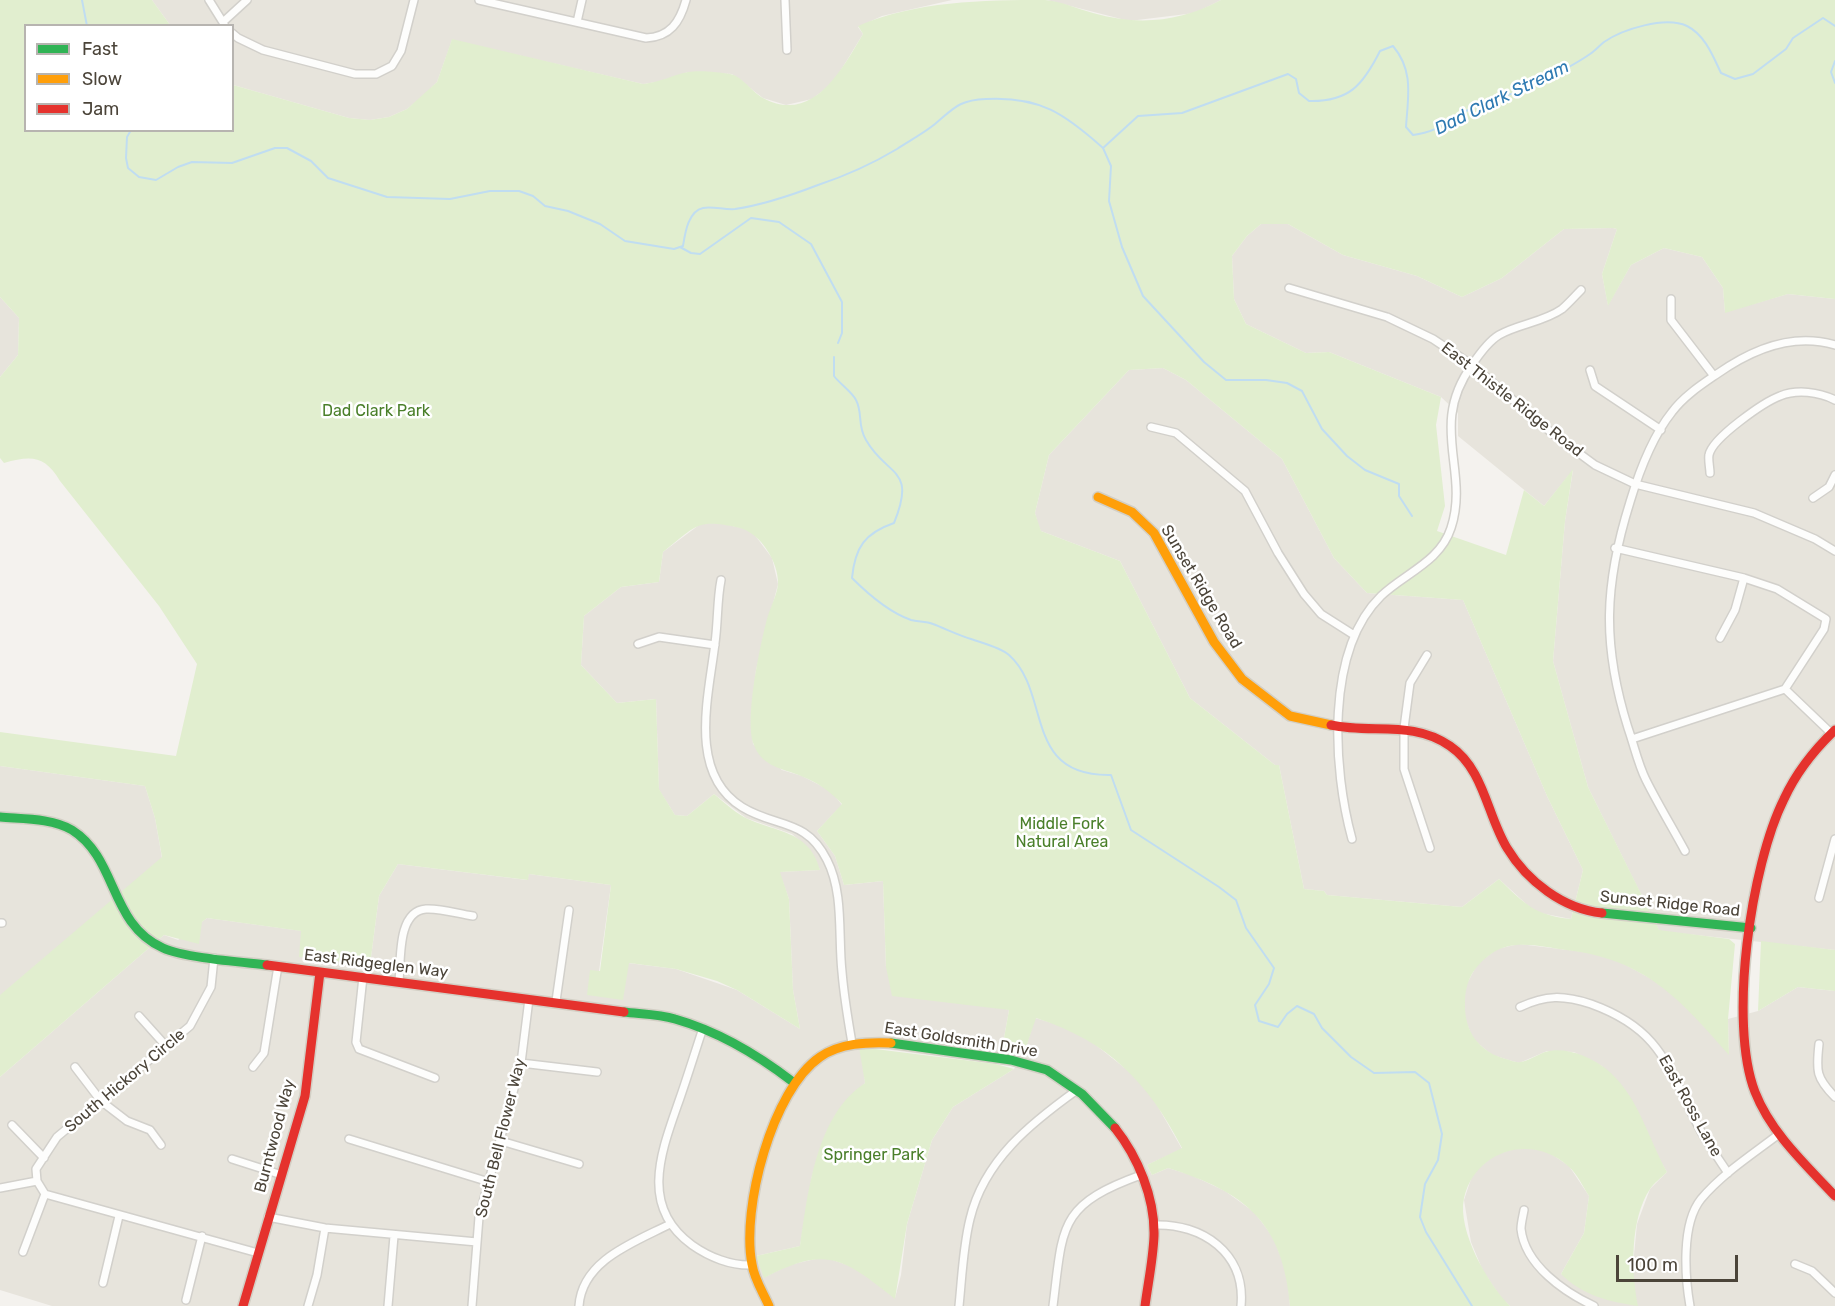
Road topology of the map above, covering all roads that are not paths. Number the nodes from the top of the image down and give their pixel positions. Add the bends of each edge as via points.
1 (208, 0) edge
2 (247, 0) edge
3 (414, 0) edge
4 (479, 0) edge
5 (582, 0) edge
6 (686, 0) edge
7 (785, 0) edge
8 (577, 22) junction
9 (224, 24) edge
10 (234, 35) edge
11 (788, 50) dead end
12 (1289, 288) dead end
13 (1581, 290) dead end
14 (1671, 299) dead end
15 (1835, 345) edge
16 (1472, 365) junction
17 (1590, 370) dead end
18 (1714, 376) junction
19 (1835, 400) edge
20 (1151, 427) dead end
21 (1660, 430) junction
22 (1710, 473) dead end
23 (1835, 475) edge
24 (1635, 484) junction
25 (1098, 497) dead end
26 (1813, 498) dead end
27 (1615, 548) junction
28 (1835, 551) edge
29 (1744, 578) junction
30 (721, 580) dead end
31 (1354, 635) junction
32 (1720, 638) dead end
33 (638, 644) dead end
34 (715, 645) junction
35 (1427, 655) dead end
36 (1785, 689) junction
37 (1337, 726) junction
38 (1404, 728) junction
39 (1833, 731) edge
40 (1632, 739) junction
41 (0, 817) edge
42 (1352, 839) dead end
43 (1835, 839) edge
44 (1430, 848) dead end
45 (1685, 851) dead end
46 (1819, 898) dead end
47 (569, 909) dead end
48 (473, 916) dead end
49 (1751, 928) junction
50 (213, 958) junction
51 (278, 966) junction
52 (320, 972) junction
53 (363, 977) junction
54 (399, 982) junction
55 (529, 999) junction
56 (556, 1001) junction
57 (1520, 1007) dead end
58 (140, 1016) dead end
59 (703, 1028) junction
60 (852, 1043) junction
61 (1820, 1044) dead end
62 (166, 1046) junction
63 (521, 1063) junction
64 (75, 1067) dead end
65 (253, 1067) dead end
66 (597, 1072) dead end
67 (435, 1078) dead end
68 (794, 1082) junction
69 (1077, 1090) junction
70 (1835, 1097) edge
71 (101, 1101) junction
72 (12, 1125) dead end
73 (1779, 1134) junction
74 (349, 1139) dead end
75 (501, 1141) junction
76 (161, 1145) dead end
77 (44, 1158) junction
78 (232, 1159) dead end
79 (579, 1164) dead end
80 (1728, 1173) junction
81 (282, 1175) junction
82 (1141, 1175) junction
83 (37, 1181) junction
84 (489, 1182) junction
85 (0, 1188) edge
86 (45, 1194) junction
87 (1835, 1196) edge
88 (1524, 1210) dead end
89 (119, 1216) junction
90 (268, 1217) junction
91 (670, 1224) junction
92 (1154, 1225) junction
93 (325, 1228) junction
94 (202, 1236) junction
95 (394, 1236) junction
96 (477, 1242) junction
97 (23, 1252) dead end
98 (258, 1254) junction
99 (1795, 1264) dead end
100 (752, 1265) junction
101 (103, 1282) dead end
102 (1835, 1293) edge
103 (186, 1299) dead end
104 (243, 1306) edge
105 (308, 1306) edge
106 (388, 1306) edge
107 (472, 1306) edge
108 (579, 1306) edge
109 (769, 1306) edge
110 (959, 1306) edge
111 (1053, 1306) edge
112 (1145, 1306) edge
113 (1242, 1306) edge
114 (1594, 1306) edge
115 (1690, 1306) edge

1 - 9 street
2 - 9 street
3 - 10 street via 401,51 392,66 375,75 355,74 263,50
4 - 8 street
5 - 8 street
6 - 8 street via 674,27 656,37 634,36
7 - 11 street
12 - 16 street, East Thistle Ridge Road via 1386,317 1433,339
13 - 16 street via 1560,310 1497,336
14 - 18 street via 1671,320
15 - 18 street via 1824,341 1782,342 1746,354
16 - 24 street, East Thistle Ridge Road via 1561,441 1595,465
16 - 31 street via 1451,410 1457,506 1451,530 1431,559 1381,597
17 - 21 street via 1595,386
18 - 21 street via 1690,393
19 - 22 street via 1800,392 1774,399 1719,438 1709,454
20 - 31 street via 1176,433 1245,491 1304,594 1321,614
21 - 24 street
23 - 26 street via 1828,487
24 - 27 street
24 - 28 street, East Thistle Ridge Road via 1754,513
25 - 37 street, Sunset Ridge Road via 1132,512 1154,533 1214,642 1242,679 1290,716
27 - 29 street
27 - 40 street via 1608,608 1610,653
29 - 32 street via 1735,610
29 - 36 street via 1777,589 1826,619 1824,629
30 - 34 street
31 - 37 street
33 - 34 street via 659,637
34 - 60 street via 705,718 712,772 724,792 743,807 798,828 815,839 828,862 837,896
35 - 38 street via 1410,683
36 - 39 street
36 - 40 street
37 - 38 street, Sunset Ridge Road
37 - 42 street via 1342,802
38 - 44 street via 1404,769
38 - 49 street, Sunset Ridge Road via 1429,734 1452,747 1474,771 1507,848 1531,878 1557,899 1591,912
39 - 49 street via 1809,758 1778,809 1759,868
40 - 45 street via 1645,778
41 - 50 street, East Ridgeglen Way via 50,822 72,830 99,856 123,913 138,930 163,948
43 - 46 street
47 - 56 street
48 - 54 street via 425,909 413,914 404,925
49 - 73 street via 1743,1028 1745,1057 1755,1094
50 - 51 street, East Ridgeglen Way
50 - 62 street, South Hickory Circle via 205,1002 190,1026
51 - 52 street, East Ridgeglen Way
51 - 65 street via 264,1053
52 - 53 street, East Ridgeglen Way
52 - 81 street, Burntwood Way via 305,1096
53 - 54 street, East Ridgeglen Way
53 - 67 street via 356,1042 359,1049
54 - 55 street, East Ridgeglen Way
55 - 56 street, East Ridgeglen Way
55 - 63 street, South Bell Flower Way
56 - 59 street, East Ridgeglen Way via 673,1018
57 - 80 street, East Ross Lane via 1542,997 1575,999 1635,1025 1664,1055 1703,1134
58 - 62 street
59 - 68 street, East Ridgeglen Way via 762,1058
59 - 91 street via 668,1131 660,1168 659,1189
60 - 68 street, East Goldsmith Drive via 818,1057
60 - 69 street, East Goldsmith Drive via 881,1041 1008,1061 1047,1070
61 - 70 street via 1820,1081
62 - 71 street, South Hickory Circle
63 - 66 street
63 - 75 street, South Bell Flower Way
64 - 71 street
68 - 100 street, East Goldsmith Drive via 776,1116 756,1183
69 - 82 street, East Goldsmith Drive via 1113,1125 1131,1149
69 - 110 street via 1032,1122 1002,1155 982,1186 969,1220
71 - 76 street via 127,1121 150,1131
71 - 77 street, South Hickory Circle via 57,1137
72 - 77 street
73 - 80 street
73 - 87 street
74 - 84 street
75 - 79 street
75 - 84 street, South Bell Flower Way
77 - 83 street, South Hickory Circle via 36,1169
78 - 81 street
80 - 115 street via 1700,1201 1687,1237 1684,1275
81 - 90 street, Burntwood Way
82 - 92 street, East Goldsmith Drive
82 - 111 street via 1108,1187 1085,1201 1069,1220 1062,1236
83 - 85 street
83 - 86 street
84 - 96 street, South Bell Flower Way
86 - 89 street
86 - 97 street
88 - 114 street via 1521,1229 1536,1261 1563,1289
89 - 94 street
89 - 101 street
90 - 93 street
90 - 98 street, Burntwood Way
91 - 100 street via 708,1254
91 - 108 street via 602,1262
92 - 112 street
92 - 113 street via 1195,1229 1213,1241 1237,1272
93 - 95 street
93 - 105 street
94 - 98 street
94 - 103 street
95 - 96 street
95 - 106 street
96 - 107 street, South Bell Flower Way
98 - 104 street, Burntwood Way
99 - 102 street via 1812,1271
100 - 109 street, East Goldsmith Drive

